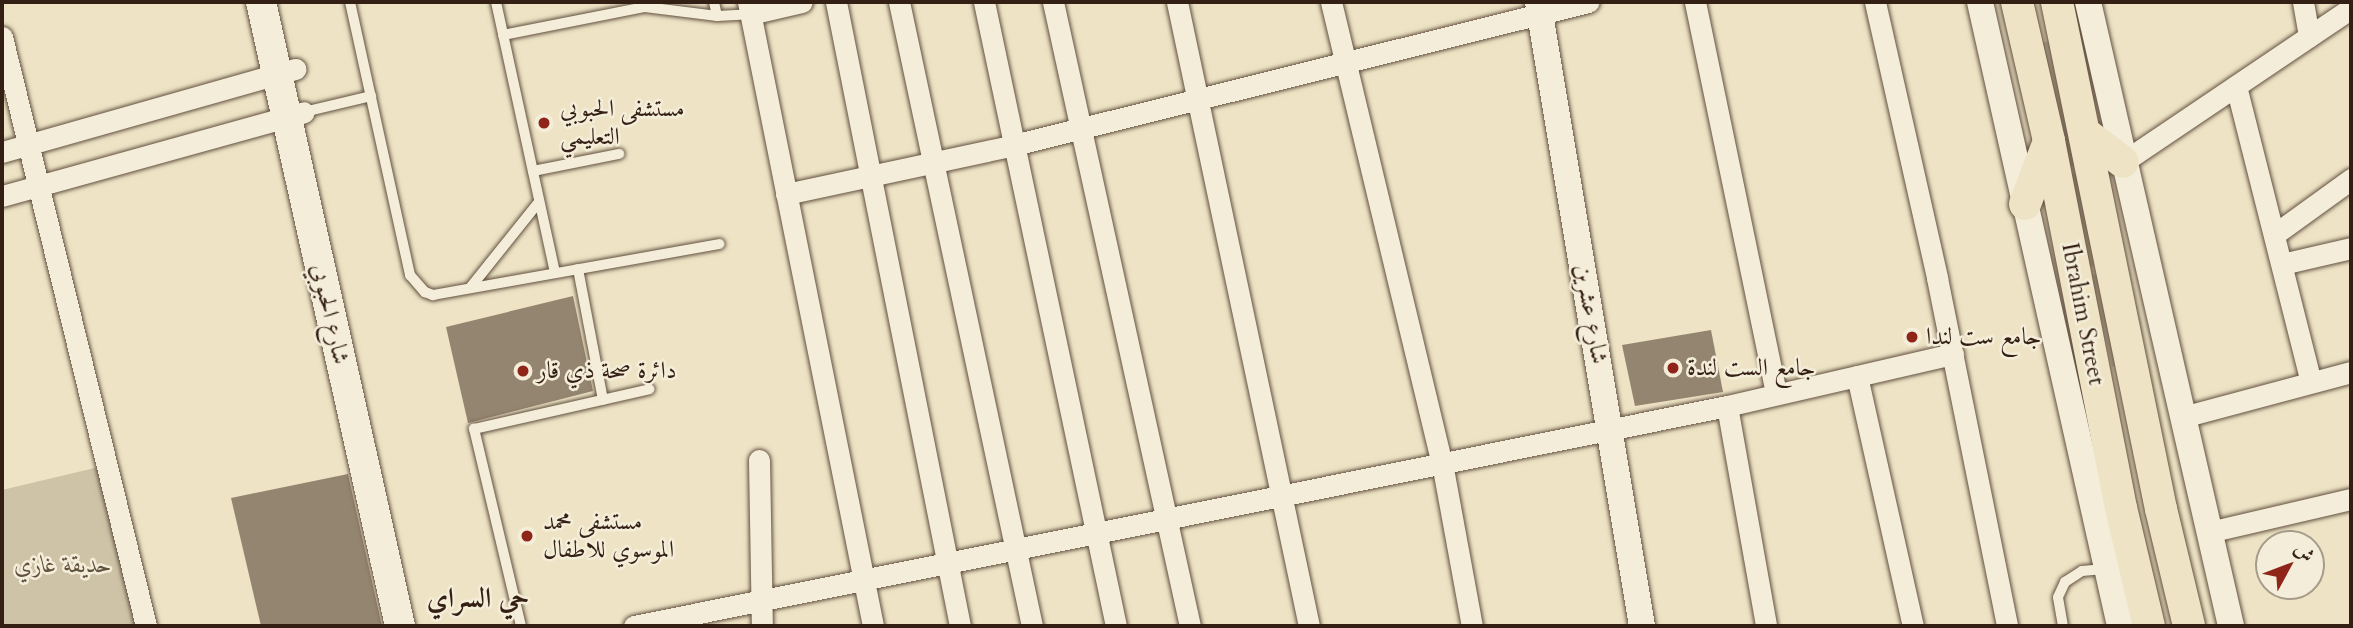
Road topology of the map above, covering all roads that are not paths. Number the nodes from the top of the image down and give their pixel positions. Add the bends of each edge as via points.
1 (261, 2) edge
2 (280, 2) edge
3 (350, 2) edge
4 (496, 2) edge
5 (714, 2) edge
6 (802, 2) edge
7 (836, 2) edge
8 (900, 2) edge
9 (984, 2) edge
10 (1053, 2) edge
11 (1177, 2) edge
12 (1331, 2) edge
13 (1588, 2) edge
14 (1695, 2) edge
15 (1875, 2) edge
16 (1980, 2) edge
17 (2017, 2) edge
18 (2057, 2) edge
19 (2088, 2) edge
20 (2303, 2) edge
21 (614, 6) edge
22 (749, 8) edge
23 (1539, 8) edge
24 (2351, 8) edge
25 (717, 16) junction
26 (503, 35) junction
27 (2309, 36) junction
28 (2, 37) edge
29 (1346, 63) junction
30 (286, 71) junction
31 (2236, 86) junction
32 (371, 96) junction
33 (1197, 98) junction
34 (295, 114) junction
35 (1081, 128) junction
36 (2086, 134) junction
37 (2049, 141) junction
38 (29, 144) junction
39 (1014, 145) junction
40 (2, 152) edge
41 (619, 154) dead end
42 (2123, 162) junction
43 (934, 163) junction
44 (533, 171) junction
45 (871, 177) junction
46 (2351, 179) edge
47 (39, 185) junction
48 (786, 194) junction
49 (2, 196) edge
50 (539, 201) junction
51 (2025, 204) junction
52 (2275, 234) junction
53 (719, 244) dead end
54 (2351, 248) edge
55 (2282, 264) junction
56 (578, 269) junction
57 (555, 273) junction
58 (470, 288) junction
59 (1953, 354) junction
60 (2351, 372) edge
61 (1857, 376) junction
62 (2311, 382) junction
63 (650, 388) dead end
64 (1776, 394) junction
65 (603, 400) junction
66 (1727, 406) junction
67 (2183, 417) junction
68 (1611, 429) junction
69 (760, 460) dead end
70 (1442, 463) junction
71 (1282, 496) junction
72 (2351, 499) edge
73 (2121, 508) junction
74 (2161, 509) junction
75 (1166, 519) junction
76 (2209, 532) junction
77 (1097, 534) junction
78 (1015, 549) junction
79 (947, 563) junction
80 (2107, 569) junction
81 (864, 580) junction
82 (761, 601) junction
83 (146, 626) edge
84 (400, 626) edge
85 (417, 626) edge
86 (521, 626) edge
87 (634, 626) edge
88 (762, 626) edge
89 (873, 626) edge
90 (960, 626) edge
91 (1031, 626) edge
92 (1116, 626) edge
93 (1190, 626) edge
94 (1309, 626) edge
95 (1472, 626) edge
96 (1642, 626) edge
97 (1766, 626) edge
98 (1913, 626) edge
99 (2007, 626) edge
100 (2063, 626) edge
101 (2120, 626) edge
102 (2143, 626) edge
103 (2149, 626) edge
104 (2189, 626) edge
105 (2199, 626) edge
106 (2231, 626) edge

1 - 30 main road, شارع الحبوبي
2 - 30 main road, شارع الحبوبي
3 - 32 lane
4 - 26 lane
5 - 25 lane
6 - 22 street
7 - 45 street
8 - 43 street
9 - 39 street
10 - 35 street
11 - 33 street
12 - 29 street
13 - 23 street
14 - 64 street
15 - 59 street
16 - 51 street
17 - 37 main road, Ibrahim Street
18 - 36 main road, Ibrahim Street
19 - 42 street
20 - 27 street
21 - 25 lane
21 - 26 lane
22 - 25 lane
22 - 48 street
23 - 29 street
23 - 68 street, شارع عشرين
24 - 27 street
26 - 44 lane
27 - 31 street
28 - 38 street
29 - 33 street
29 - 70 street
30 - 34 main road, شارع الحبوبي
30 - 38 street
31 - 42 street
31 - 52 street
32 - 34 lane
32 - 58 lane via 410,275 416,285 433,295
33 - 35 street
33 - 71 street
34 - 47 street
34 - 84 main road, شارع الحبوبي
34 - 85 main road, شارع الحبوبي
35 - 39 street
35 - 75 street
36 - 42 main road
36 - 74 main road, Ibrahim Street
37 - 51 main road
37 - 73 main road, Ibrahim Street
38 - 40 street
38 - 47 street
39 - 43 street
39 - 77 street
41 - 44 lane
42 - 67 street
43 - 45 street
43 - 78 street
44 - 50 lane
45 - 48 street
45 - 79 street
46 - 52 street
47 - 49 street
47 - 83 street
48 - 81 street
50 - 57 lane
50 - 58 lane
51 - 80 street
52 - 55 street
53 - 56 lane
54 - 55 street
55 - 62 street
56 - 57 lane
56 - 65 lane
57 - 58 lane
59 - 61 street
59 - 99 street
60 - 62 street
61 - 64 street
61 - 98 street
62 - 67 street
63 - 65 lane
64 - 66 street
65 - 86 lane via 474,429
66 - 68 street
66 - 97 street
67 - 76 street
68 - 70 street
68 - 96 street, شارع عشرين
69 - 82 street
70 - 71 street
70 - 95 street
71 - 75 street
71 - 94 street
72 - 76 street
73 - 102 main road
73 - 103 main road, Ibrahim Street
74 - 104 main road, Ibrahim Street
74 - 105 main road
75 - 77 street
75 - 93 street
76 - 106 street
77 - 78 street
77 - 92 street
78 - 79 street
78 - 91 street
79 - 81 street
79 - 90 street
80 - 100 lane via 2082,571 2065,582 2058,597
80 - 101 street
81 - 82 street
81 - 89 street
82 - 87 street
82 - 88 street

